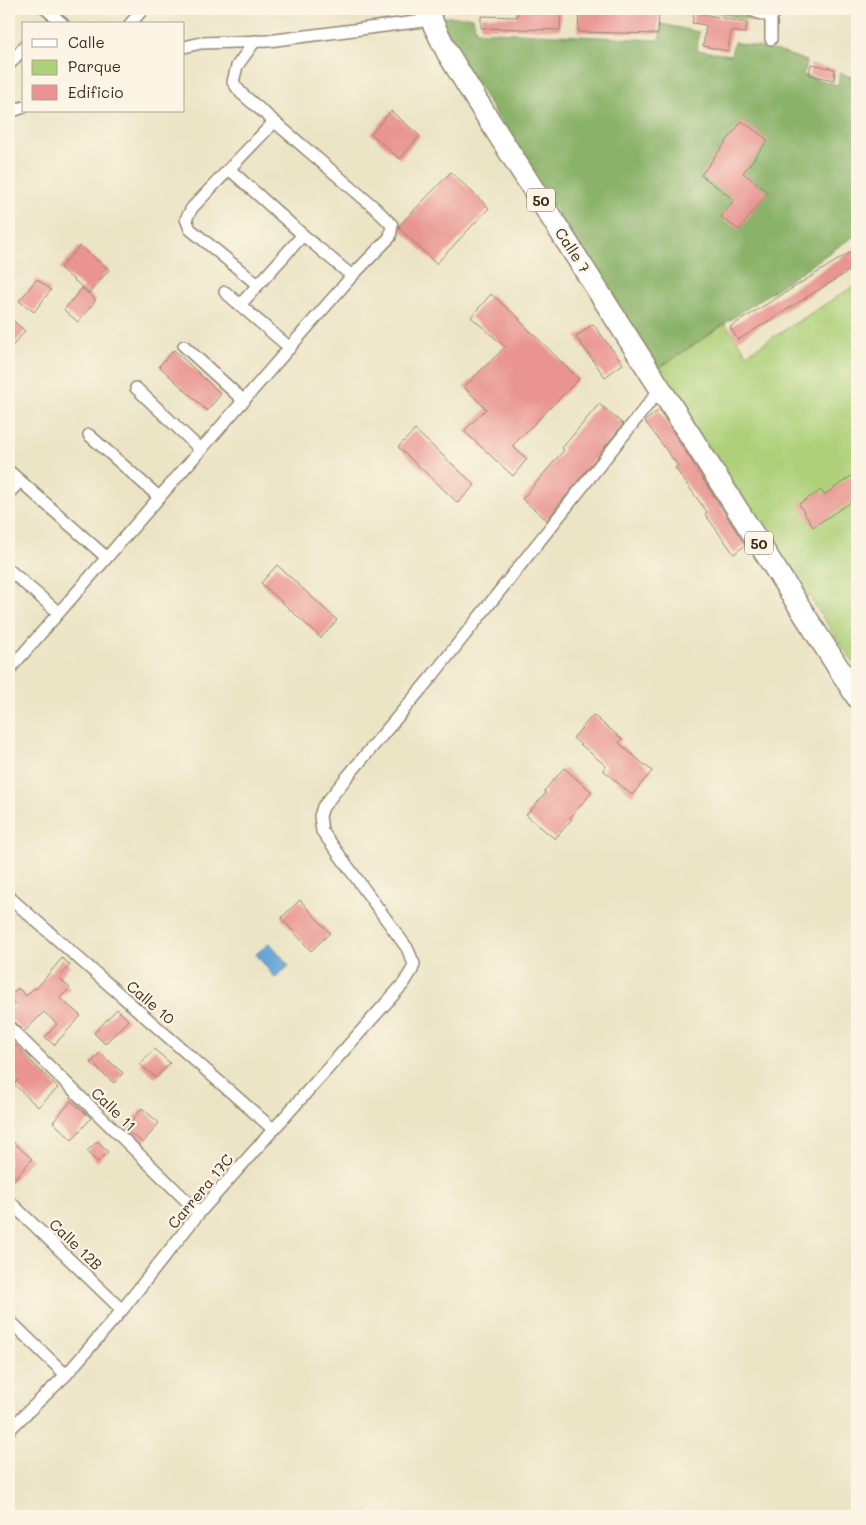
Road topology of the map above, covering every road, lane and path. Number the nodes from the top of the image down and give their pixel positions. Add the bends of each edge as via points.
1 (143, 9) edge
2 (748, 9) edge
3 (51, 11) edge
4 (774, 13) edge
5 (428, 14) edge
6 (61, 22) edge
7 (132, 22) edge
8 (771, 39) dead end
9 (255, 42) junction
10 (185, 46) edge
11 (22, 49) edge
12 (9, 65) edge
13 (22, 108) edge
14 (9, 112) edge
15 (274, 122) junction
16 (229, 169) junction
17 (304, 236) junction
18 (352, 276) junction
19 (258, 285) junction
20 (225, 292) dead end
21 (240, 305) junction
22 (184, 346) dead end
23 (290, 348) junction
24 (136, 388) dead end
25 (661, 388) junction
26 (244, 401) junction
27 (89, 436) dead end
28 (201, 450) junction
29 (9, 471) edge
30 (20, 481) junction
31 (9, 493) edge
32 (159, 497) junction
33 (106, 558) junction
34 (9, 570) edge
35 (58, 612) junction
36 (11, 663) edge
37 (857, 697) edge
38 (9, 897) edge
39 (9, 1027) edge
40 (273, 1129) junction
41 (9, 1200) edge
42 (199, 1213) junction
43 (122, 1310) junction
44 (9, 1320) edge
45 (66, 1375) junction
46 (9, 1430) edge

1 - 7 street
2 - 4 street
3 - 6 street
4 - 8 street
5 - 9 street
5 - 25 highway, Calle 7 / 50 via 447,52
9 - 10 street
9 - 15 street via 237,66 234,82 241,93
11 - 12 street
13 - 14 street
15 - 16 street
15 - 18 street via 392,225 390,237
16 - 17 street
16 - 19 street via 192,208 186,219 190,229
17 - 18 street
17 - 19 street
18 - 23 street
19 - 21 street
20 - 21 street
21 - 23 street
22 - 26 street
23 - 26 street
24 - 28 street
25 - 37 highway, 50
25 - 40 street, Carrera 17C via 433,675 323,807 320,816 322,831 407,948 414,964 404,983
26 - 28 street
27 - 32 street
28 - 32 street
29 - 30 street
30 - 31 street
30 - 33 street
32 - 33 street
33 - 35 street
34 - 35 street
35 - 36 street
38 - 40 street, Calle 10
39 - 42 street, Calle 11
40 - 42 street, Carrera 17C
41 - 43 street, Calle 12B
42 - 43 street, Carrera 17C
43 - 45 street, Carrera 17C
44 - 45 street
45 - 46 street, Carrera 17C

